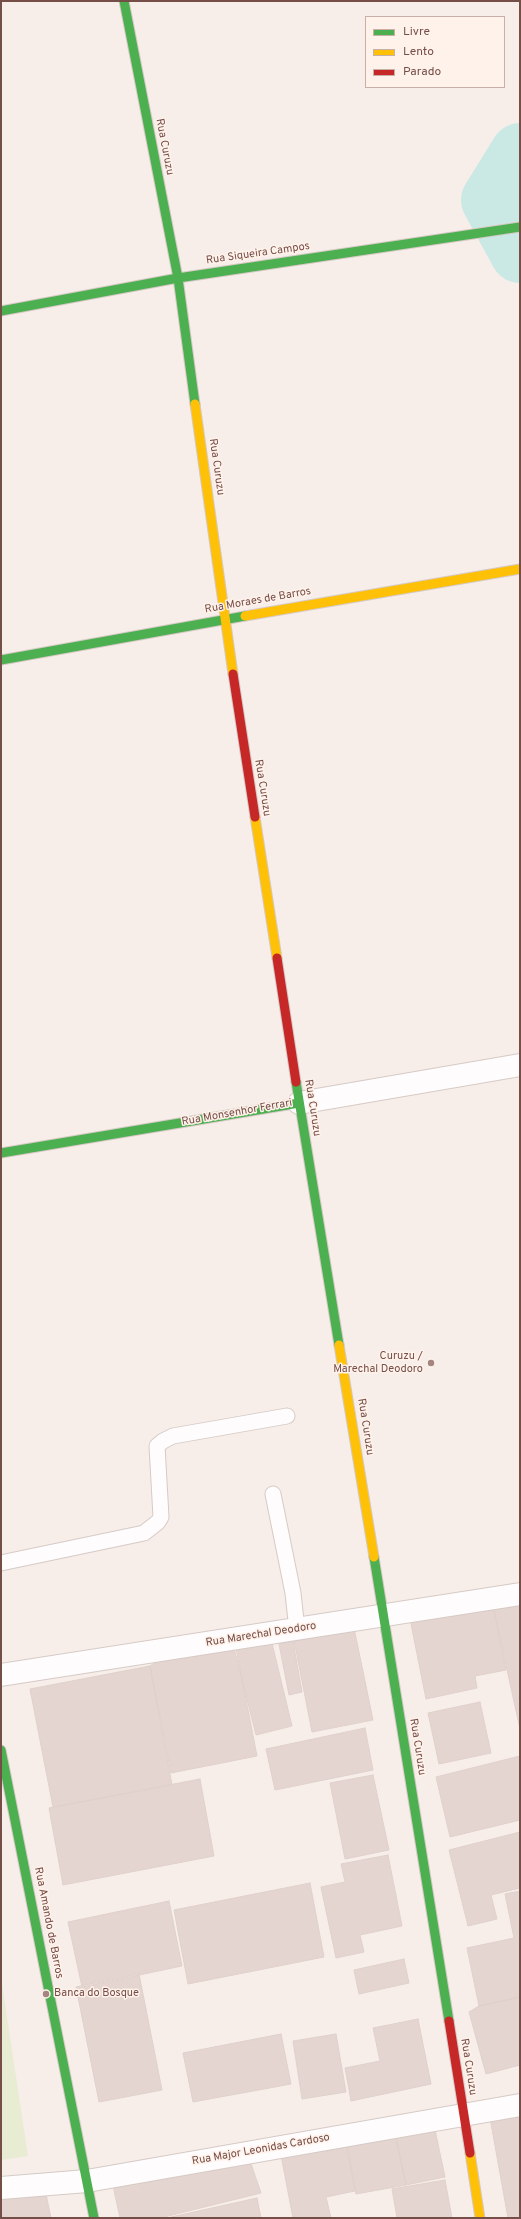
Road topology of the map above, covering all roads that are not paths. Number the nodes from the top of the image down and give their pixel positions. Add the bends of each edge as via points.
1 (124, 1) edge
2 (520, 227) edge
3 (178, 278) junction
4 (1, 310) edge
5 (520, 569) edge
6 (224, 619) junction
7 (1, 660) edge
8 (520, 1065) edge
9 (299, 1103) junction
10 (1, 1153) edge
11 (287, 1416) dead end
12 (273, 1494) dead end
13 (1, 1563) edge
14 (520, 1594) edge
15 (384, 1617) junction
16 (297, 1630) junction
17 (1, 1675) edge
18 (1, 1750) edge
19 (520, 2106) edge
20 (463, 2114) junction
21 (88, 2181) junction
22 (1, 2188) edge
23 (94, 2218) edge
24 (480, 2218) edge

1 - 3 street, Rua Curuzu
2 - 3 street, Rua Siqueira Campos
3 - 4 street, Rua Siqueira Campos
3 - 6 street, Rua Curuzu
5 - 6 street, Rua Moraes de Barros
6 - 7 street, Rua Moraes de Barros
6 - 9 street, Rua Curuzu
8 - 9 street, Rua Monsenhor Ferrari
9 - 10 street, Rua Monsenhor Ferrari
9 - 15 street, Rua Curuzu
11 - 13 lane via 173,1436 163,1441 158,1446 161,1516 158,1522 144,1533
12 - 16 lane via 293,1593
14 - 15 street, Rua Marechal Deodoro
15 - 16 street, Rua Marechal Deodoro
15 - 20 street, Rua Curuzu
16 - 17 street, Rua Marechal Deodoro
18 - 21 street, Rua Amando de Barros
19 - 20 street, Rua Major Leonidas Cardoso
20 - 21 street, Rua Major Leonidas Cardoso
20 - 24 street, Rua Curuzu
21 - 22 street, Rua Major Leonidas Cardoso
21 - 23 street, Rua Amando de Barros

